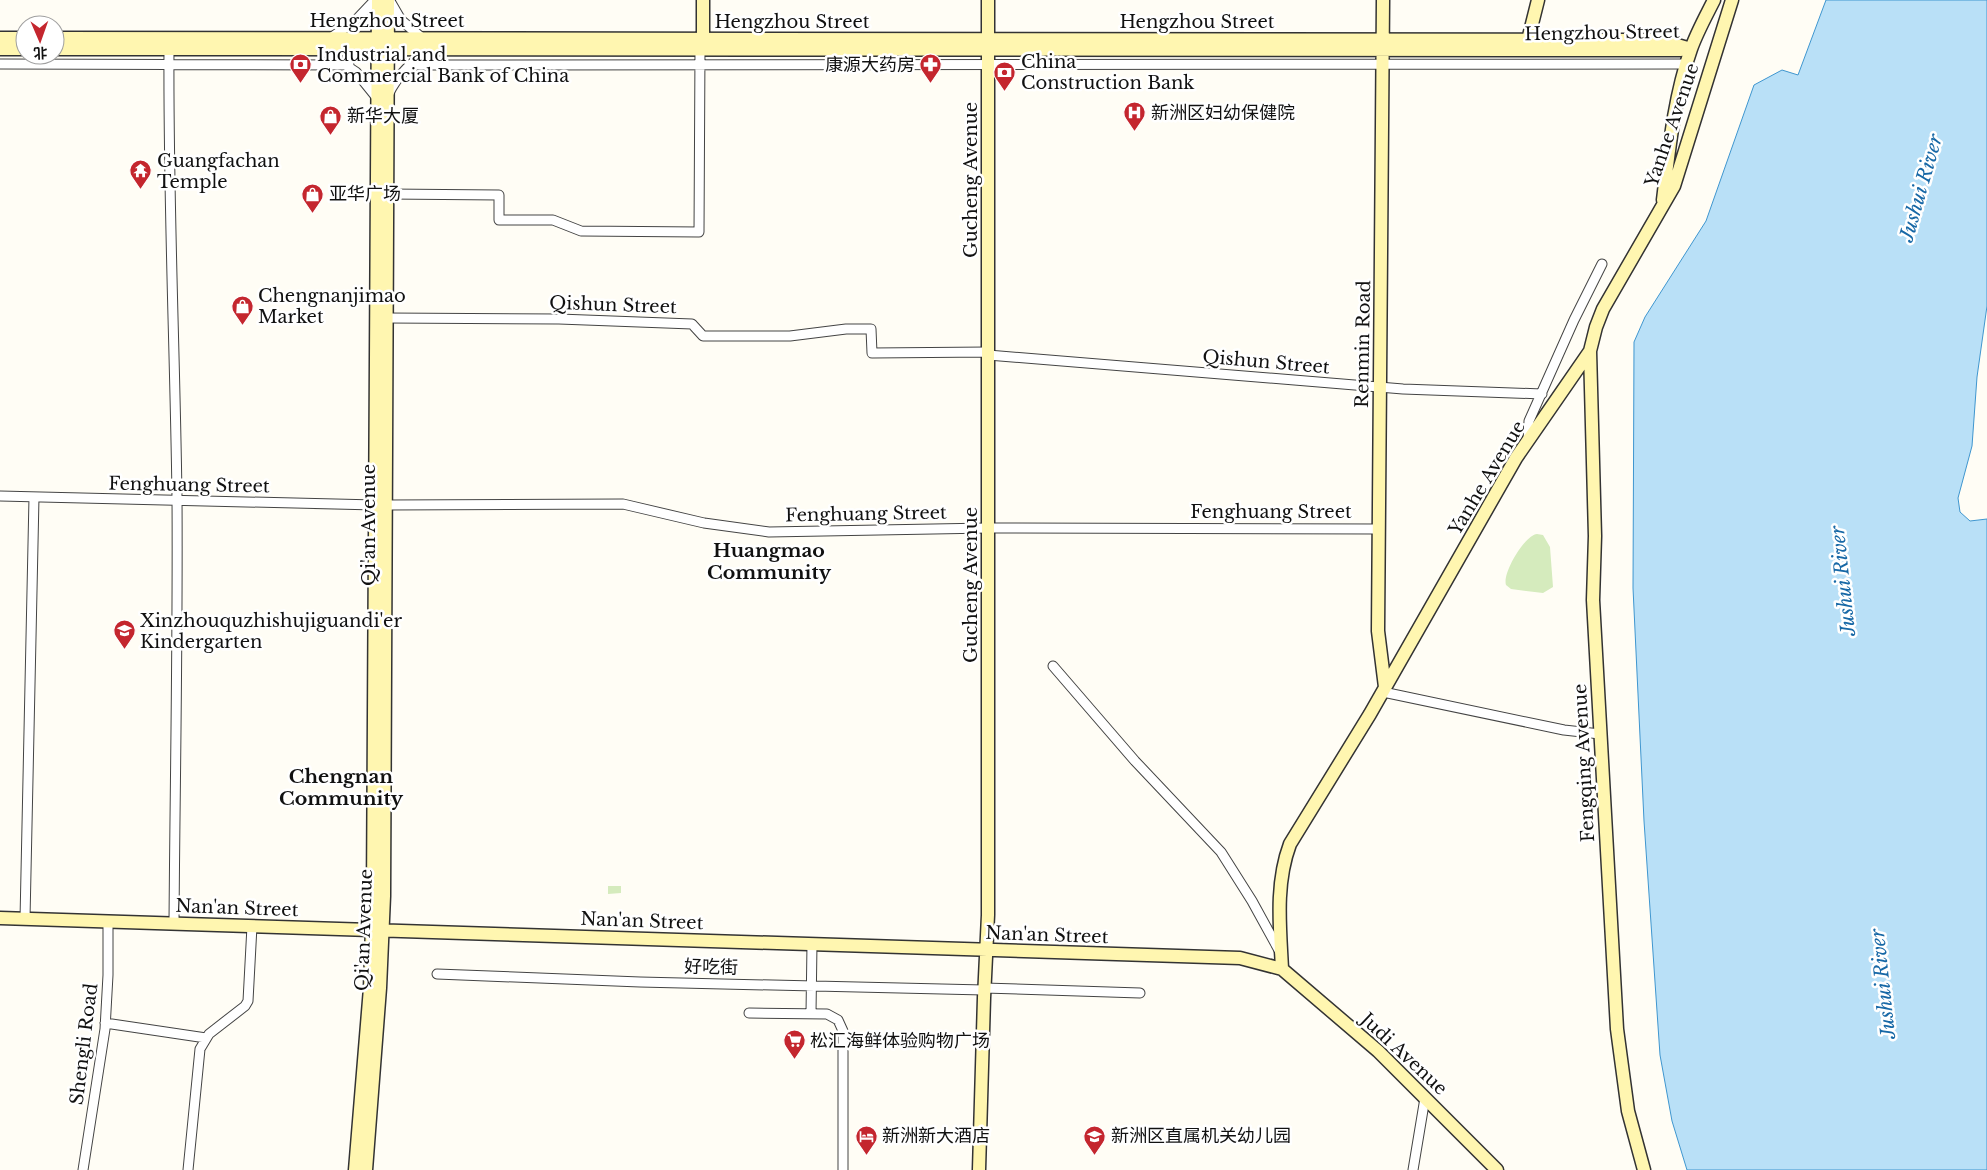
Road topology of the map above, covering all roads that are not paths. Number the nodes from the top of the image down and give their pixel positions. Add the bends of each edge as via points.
1 (377, 0) edge
2 (389, 0) edge
3 (704, 0) edge
4 (988, 0) edge
5 (1383, 0) edge
6 (1538, 0) edge
7 (1714, 0) edge
8 (1732, 0) edge
9 (0, 38) edge
10 (15, 38) edge
11 (65, 38) edge
12 (330, 39) junction
13 (424, 39) junction
14 (1528, 40) junction
15 (383, 44) junction
16 (702, 45) junction
17 (988, 45) junction
18 (1383, 45) junction
19 (0, 49) edge
20 (15, 49) edge
21 (65, 49) edge
22 (1691, 49) junction
23 (169, 50) junction
24 (322, 50) junction
25 (434, 50) junction
26 (0, 64) edge
27 (169, 64) junction
28 (1687, 64) junction
29 (349, 65) junction
30 (409, 65) junction
31 (700, 65) junction
32 (988, 65) junction
33 (1383, 65) junction
34 (383, 97) junction
35 (388, 194) junction
36 (1663, 205) junction
37 (1602, 264) dead end
38 (388, 318) junction
39 (1590, 351) junction
40 (988, 353) junction
41 (1380, 387) junction
42 (1542, 394) junction
43 (1528, 441) junction
44 (0, 496) edge
45 (34, 497) junction
46 (177, 500) junction
47 (382, 505) junction
48 (988, 528) junction
49 (1379, 528) junction
50 (1053, 666) dead end
51 (1384, 690) junction
52 (1600, 734) junction
53 (0, 918) edge
54 (25, 918) junction
55 (108, 921) junction
56 (174, 923) junction
57 (252, 926) junction
58 (378, 930) junction
59 (812, 944) junction
60 (986, 950) junction
61 (1282, 954) junction
62 (1282, 969) junction
63 (436, 974) dead end
64 (812, 986) junction
65 (984, 989) junction
66 (1140, 993) dead end
67 (749, 1013) dead end
68 (811, 1014) junction
69 (105, 1023) junction
70 (206, 1038) junction
71 (1425, 1098) junction
72 (83, 1170) edge
73 (188, 1170) edge
74 (355, 1170) edge
75 (366, 1170) edge
76 (843, 1170) edge
77 (979, 1170) edge
78 (1414, 1170) edge
79 (1497, 1170) edge
80 (1644, 1170) edge

1 - 12 street
1 - 15 main road, Qi'an Avenue
2 - 13 street via 406,26
2 - 15 main road, Qi'an Avenue
3 - 16 main road
4 - 17 main road, Gucheng Avenue
5 - 18 main road, Renmin Road
6 - 14 main road
7 - 22 main road
8 - 36 main road, Yanhe Avenue via 1682,163
9 - 10 main road
11 - 12 main road, Hengzhou Street
12 - 15 main road, Hengzhou Street
13 - 15 main road, Hengzhou Street
13 - 16 main road, Hengzhou Street
14 - 18 main road, Hengzhou Street
14 - 22 main road, Hengzhou Street via 1660,40
15 - 24 main road, Hengzhou Street
15 - 25 main road, Hengzhou Street
15 - 34 main road, Qi'an Avenue
16 - 17 main road, Hengzhou Street
16 - 25 main road, Hengzhou Street
16 - 31 street
17 - 18 main road, Hengzhou Street
17 - 32 main road, Gucheng Avenue
18 - 22 main road, Hengzhou Street
18 - 33 main road, Renmin Road
19 - 20 main road
21 - 23 main road, Hengzhou Street
22 - 28 main road
23 - 24 main road, Hengzhou Street
23 - 27 street
24 - 29 street
25 - 30 street
26 - 27 street
27 - 29 street
27 - 46 street via 169,208
28 - 33 street
28 - 36 main road via 1671,134
29 - 34 street
30 - 31 street
30 - 34 street
31 - 32 street
31 - 35 street via 699,232 581,231 553,220 499,220 499,195
32 - 33 street
32 - 40 main road, Gucheng Avenue
33 - 41 main road, Renmin Road
34 - 35 main road, Qi'an Avenue
34 - 47 main road, Qi'an Avenue
35 - 38 main road, Qi'an Avenue
36 - 39 main road, Yanhe Avenue via 1603,309
37 - 42 street
38 - 40 street, Qishun Street via 692,324 703,336 790,336 871,329 872,353
38 - 47 main road, Qi'an Avenue
39 - 43 main road, Yanhe Avenue
39 - 52 main road, Fengqing Avenue via 1595,536 1593,600
40 - 41 street, Qishun Street
40 - 48 main road, Gucheng Avenue
41 - 42 street, Qishun Street
41 - 49 main road, Renmin Road
42 - 43 street via 1529,421
43 - 51 main road, Yanhe Avenue
44 - 45 street, Fenghuang Street
45 - 46 street, Fenghuang Street
45 - 54 street
46 - 47 street, Fenghuang Street
46 - 56 street
47 - 48 street, Fenghuang Street via 623,504 704,523 769,532
47 - 58 main road, Qi'an Avenue
48 - 49 street, Fenghuang Street
48 - 60 main road, Gucheng Avenue
49 - 51 main road, Renmin Road via 1378,631
50 - 61 street via 1135,761 1222,852
51 - 52 street via 1564,730
51 - 61 main road, Yanhe Avenue via 1290,844 1279,887
52 - 80 main road, Fengqing Avenue via 1619,1049 1628,1111
53 - 54 main road, Nan'an Street
54 - 55 main road, Nan'an Street
55 - 56 main road, Nan'an Street
55 - 69 street, Shengli Road
56 - 57 main road, Nan'an Street
57 - 58 main road, Nan'an Street
57 - 70 street via 246,1006
58 - 59 main road, Nan'an Street
58 - 74 main road, Qi'an Avenue
58 - 75 main road, Qi'an Avenue via 378,1025
59 - 60 main road, Nan'an Street
59 - 64 street
60 - 62 main road, Nan'an Street via 1240,958
60 - 65 main road, Gucheng Avenue
61 - 62 main road, Yanhe Avenue
62 - 71 main road, Judi Avenue via 1378,1052
63 - 64 street, 好吃街
64 - 65 street, 好吃街
64 - 68 street
65 - 66 street, 好吃街
65 - 77 main road, Gucheng Avenue
67 - 68 street
68 - 76 street via 835,1016 842,1028
69 - 70 street
69 - 72 street, Shengli Road
70 - 73 street via 198,1056
71 - 78 street
71 - 79 main road, Judi Avenue

